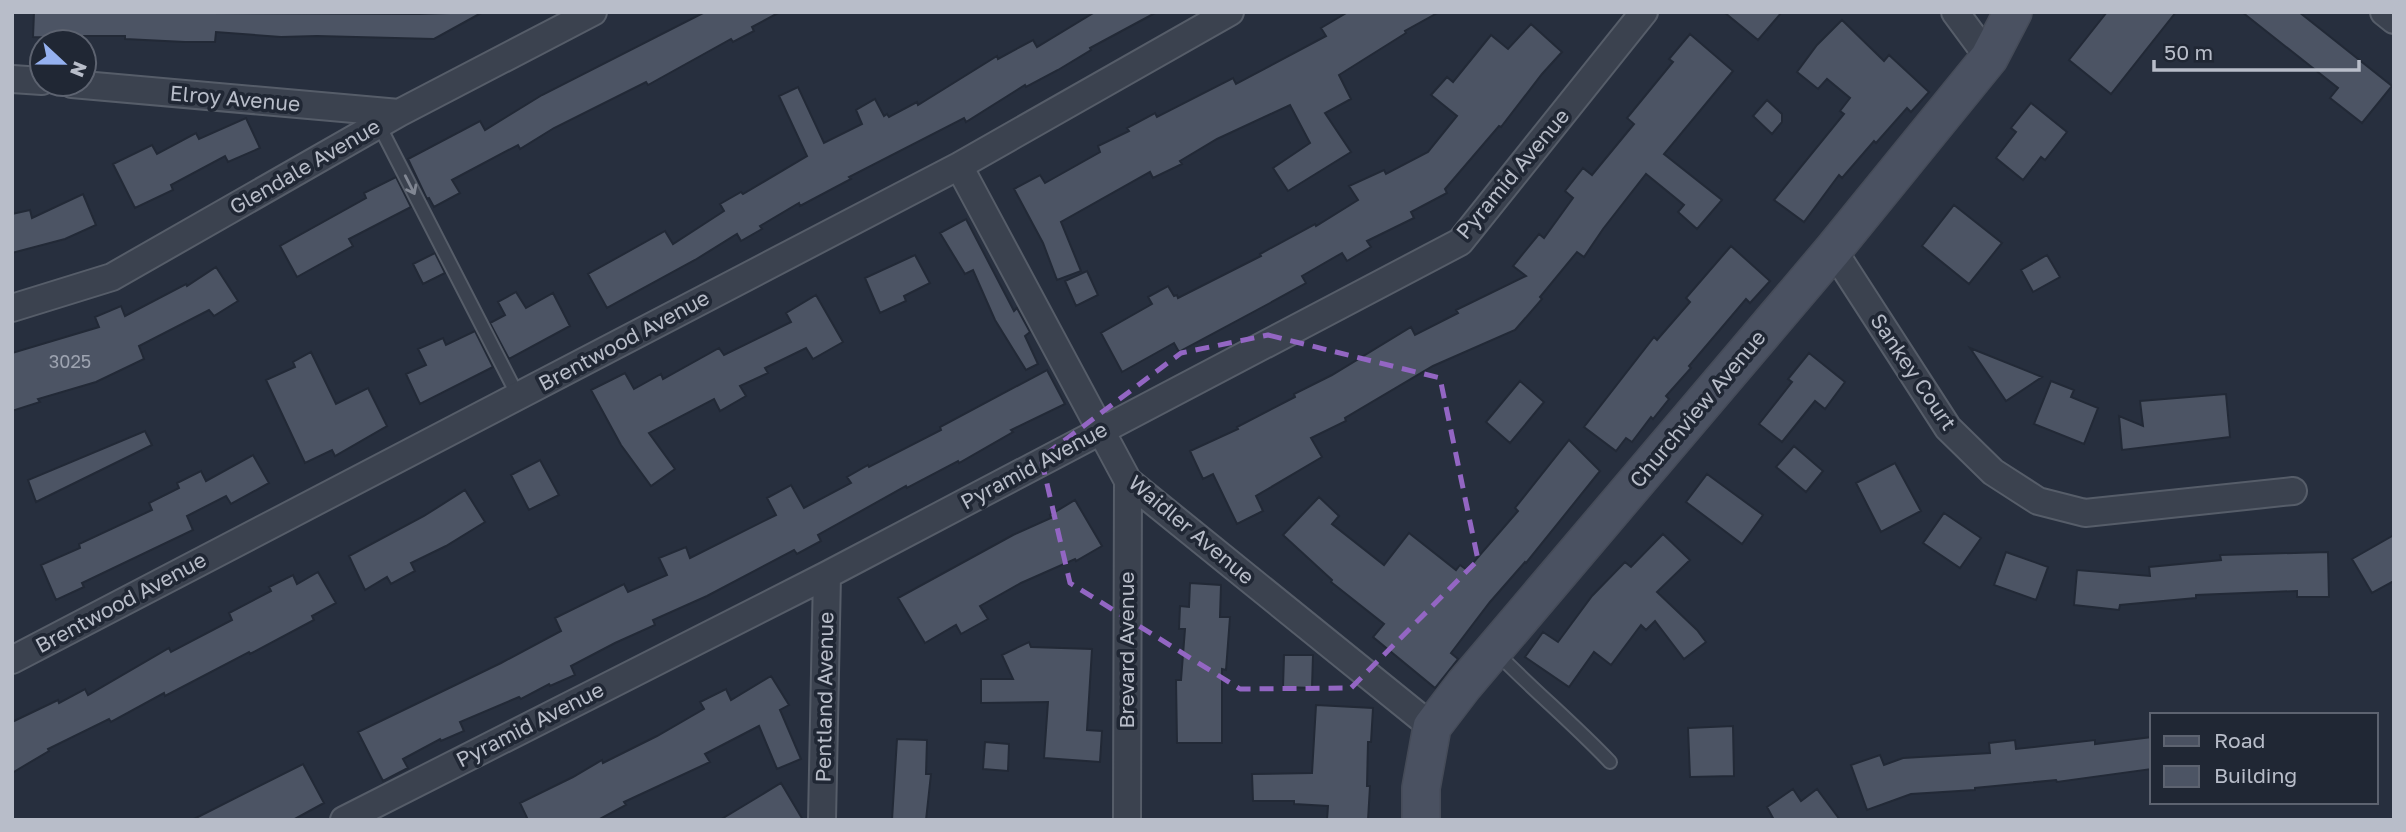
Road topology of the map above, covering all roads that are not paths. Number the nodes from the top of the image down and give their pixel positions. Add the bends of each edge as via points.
1 (593, 12) edge
2 (1230, 12) edge
3 (1644, 12) edge
4 (1955, 12) edge
5 (2013, 12) edge
6 (2384, 12) edge
7 (2394, 20) edge
8 (1989, 58) junction
9 (98, 87) edge
10 (389, 119) junction
11 (959, 166) junction
12 (1833, 250) junction
13 (12, 308) edge
14 (518, 396) junction
15 (1101, 431) junction
16 (1128, 481) junction
17 (2293, 491) dead end
18 (827, 575) junction
19 (1494, 650) junction
20 (12, 660) edge
21 (1432, 727) junction
22 (1610, 762) dead end
23 (344, 820) edge
24 (822, 820) edge
25 (1126, 820) edge
26 (1421, 820) edge

1 - 10 street, Glendale Avenue
2 - 11 street, Brentwood Avenue
3 - 15 street, Pyramid Avenue via 1461,242
4 - 8 street
5 - 8 street, Churchview Avenue
6 - 7 street
8 - 12 street, Churchview Avenue
9 - 10 street, Elroy Avenue
10 - 13 street, Glendale Avenue via 112,276
10 -> 14 lane
11 - 14 street, Brentwood Avenue
11 - 15 street, Waidler Avenue
12 - 17 street, Sankey Court via 1948,428 1993,472 2038,501 2085,513
12 - 19 street, Churchview Avenue
14 - 20 street, Brentwood Avenue
15 - 16 street, Waidler Avenue
15 - 18 street, Pyramid Avenue
16 - 21 street, Waidler Avenue
16 - 25 street, Brevard Avenue
18 - 23 street, Pyramid Avenue
18 - 24 street, Pentland Avenue
19 - 21 street, Churchview Avenue
19 - 22 lane
21 - 26 street, Churchview Avenue via 1421,788

